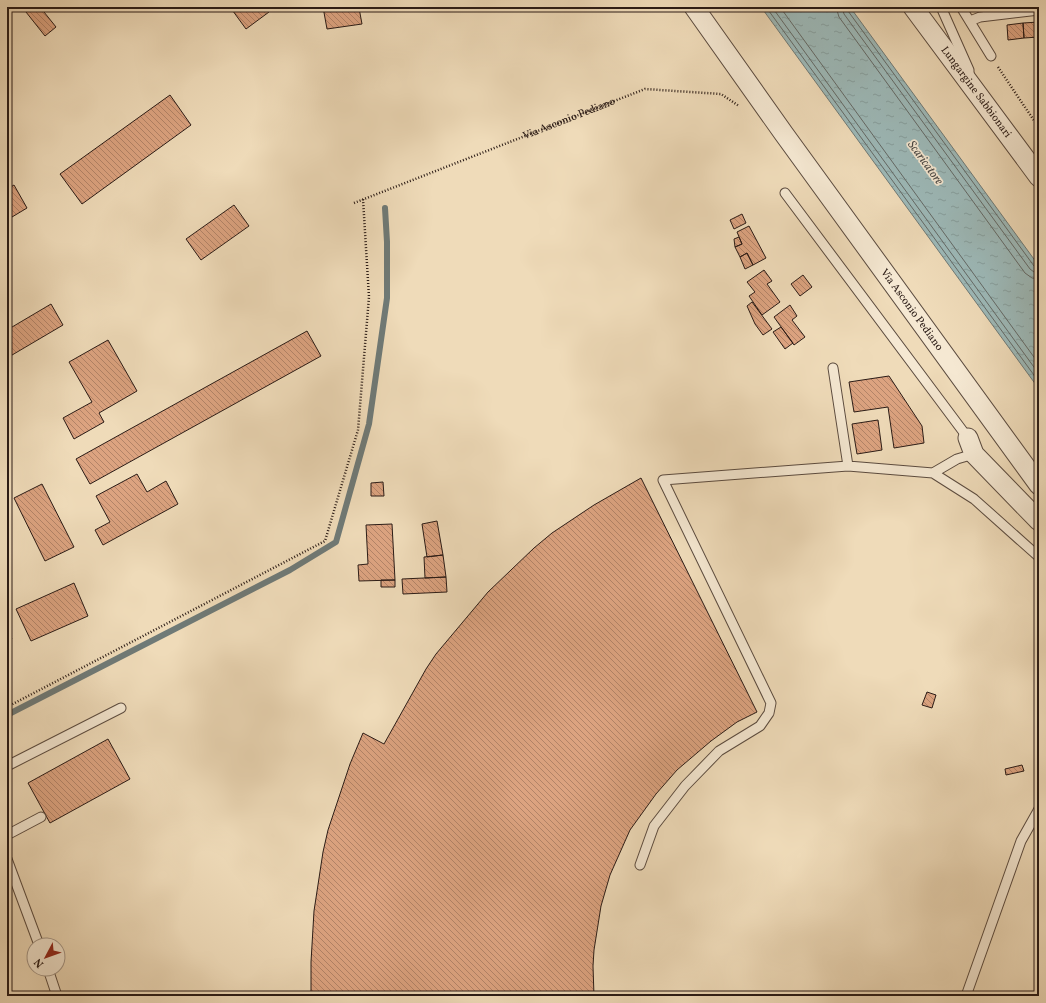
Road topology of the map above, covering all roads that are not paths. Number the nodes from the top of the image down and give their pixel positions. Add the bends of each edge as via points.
1 (694, 7) edge
2 (913, 7) edge
3 (941, 7) edge
4 (960, 7) edge
5 (1039, 10) edge
6 (970, 21) junction
7 (991, 56) road end
8 (968, 82) junction
9 (1039, 177) edge
10 (785, 193) dead end
11 (833, 368) dead end
12 (971, 446) junction
13 (848, 466) junction
14 (933, 473) junction
15 (1039, 486) edge
16 (1039, 521) edge
17 (1039, 557) edge
18 (121, 708) dead end
19 (7, 766) edge
20 (1039, 808) edge
21 (41, 817) dead end
22 (7, 835) edge
23 (7, 859) edge
24 (640, 865) dead end
25 (36, 937) edge
26 (51, 977) edge
27 (57, 996) edge
28 (966, 996) edge

1 - 15 street, Via Asconio Pediano
2 - 8 street, Lungargine Sabbionari
3 - 8 lane via 969,70
4 - 6 lane
5 - 6 lane via 980,17
6 - 7 lane
8 - 9 street, Lungargine Sabbionari
10 - 12 lane
11 - 13 lane
12 - 14 lane via 958,459
12 - 16 street
13 - 14 lane
13 - 24 lane via 663,480 772,703 760,726 719,751 685,786 654,826
14 - 17 lane via 974,499
18 - 19 lane
20 - 28 lane via 1021,841
21 - 22 lane
23 - 25 lane
26 - 27 lane

